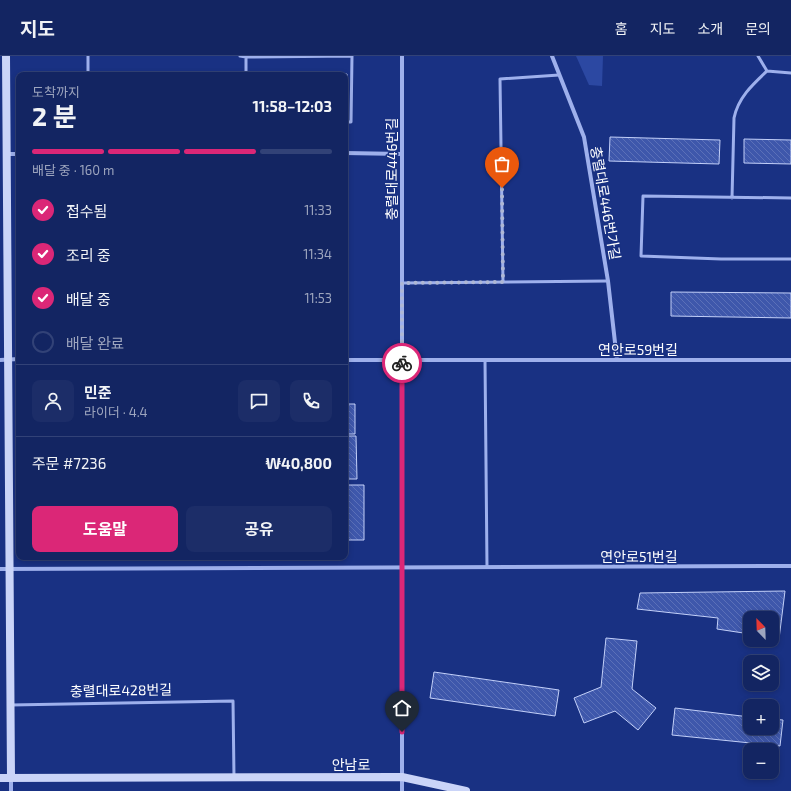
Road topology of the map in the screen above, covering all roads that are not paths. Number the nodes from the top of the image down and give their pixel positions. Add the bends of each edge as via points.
1 (6, 56) edge
2 (88, 56) edge
3 (240, 56) edge
4 (402, 56) edge
5 (552, 56) edge
6 (758, 56) edge
7 (246, 57) edge
8 (766, 71) junction
9 (88, 72) edge
10 (246, 72) edge
11 (791, 73) edge
12 (559, 75) junction
13 (348, 122) edge
14 (348, 153) edge
15 (6, 154) junction
16 (16, 154) edge
17 (402, 154) junction
18 (732, 198) junction
19 (791, 198) edge
20 (791, 259) edge
21 (608, 281) junction
22 (503, 282) junction
23 (402, 283) junction
24 (4, 360) edge
25 (16, 360) edge
26 (348, 360) edge
27 (402, 360) junction
28 (485, 360) junction
29 (617, 360) junction
30 (791, 360) edge
31 (791, 566) edge
32 (402, 568) junction
33 (487, 568) junction
34 (0, 569) edge
35 (10, 569) junction
36 (11, 705) junction
37 (234, 777) junction
38 (402, 777) junction
39 (0, 778) edge
40 (11, 778) junction
41 (11, 791) edge
42 (402, 791) edge
43 (466, 791) edge

1 - 15 street
2 - 9 lane
3 - 7 lane
4 - 17 street, 충렬대로446번길
5 - 12 street, 충렬대로446번가길
6 - 8 lane
7 - 10 lane
7 - 13 lane via 352,56 351,122
8 - 11 lane
8 - 18 lane via 745,93 736,110
12 - 21 street, 충렬대로446번가길 via 584,137
12 - 22 lane via 500,79
14 - 17 street
15 - 16 street
15 - 24 street
17 - 23 street, 충렬대로446번길
18 - 19 lane
18 - 20 lane via 643,196 641,256
21 - 22 lane
21 - 29 street, 충렬대로446번가길
22 - 23 lane
23 - 27 street, 충렬대로446번길
24 - 25 street
24 - 35 street
26 - 27 street, 연안로59번길
27 - 28 street, 연안로59번길
27 - 32 street, 충렬대로446번길
28 - 29 street, 연안로59번길
28 - 33 lane
29 - 30 street, 연안로59번길
31 - 33 street, 연안로51번길
32 - 33 street, 연안로51번길
32 - 35 street, 연안로51번길
32 - 38 street, 충렬대로446번길
34 - 35 street, 연안로51번길
35 - 36 street
36 - 37 lane, 충렬대로428번길 via 233,701
36 - 40 street
37 - 38 street, 안남로
37 - 40 street, 안남로
38 - 42 street, 충렬대로446번길
38 - 43 street, 안남로
39 - 40 street, 안남로
40 - 41 street

